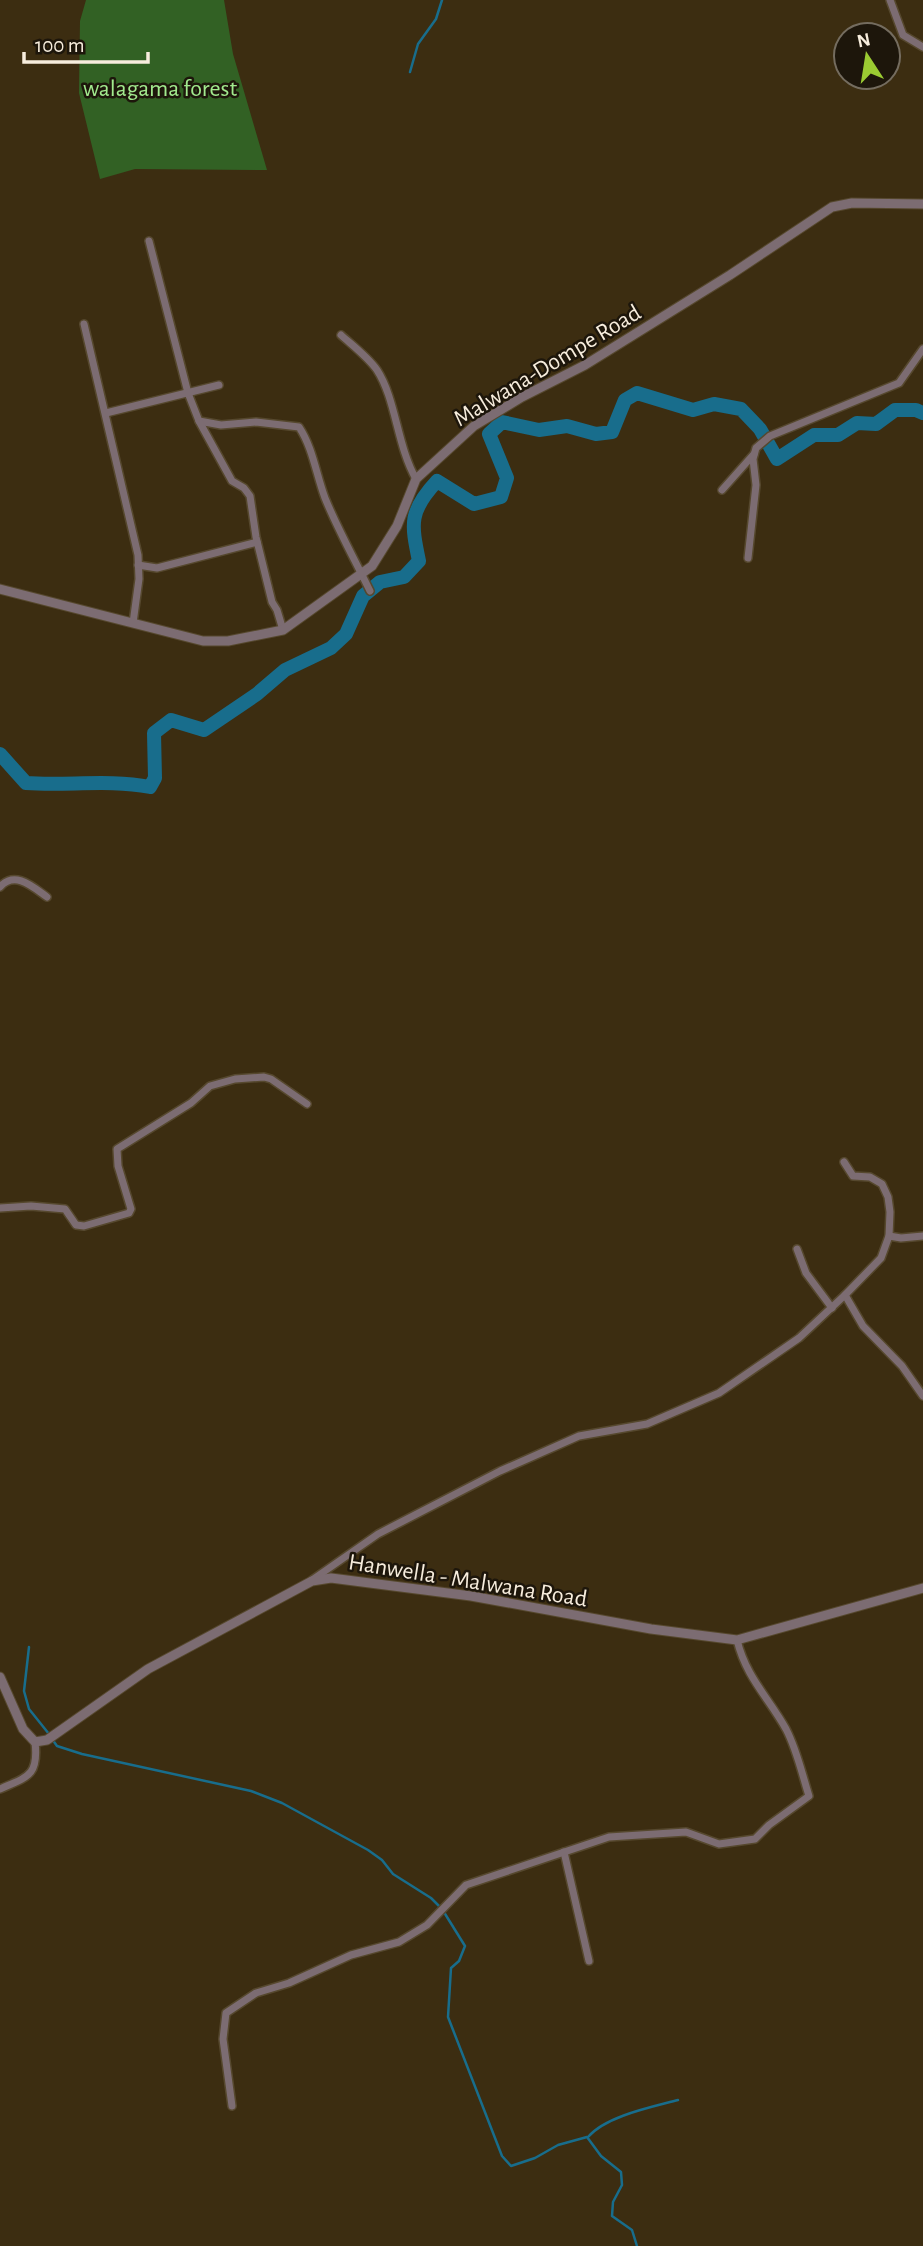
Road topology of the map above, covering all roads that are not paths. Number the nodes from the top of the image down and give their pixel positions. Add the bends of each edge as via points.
1 (890, 0) edge
2 (923, 47) edge
3 (923, 204) edge
4 (149, 241) dead end
5 (84, 324) dead end
6 (341, 335) dead end
7 (923, 349) edge
8 (219, 385) dead end
9 (188, 393) junction
10 (106, 413) junction
11 (200, 421) junction
12 (755, 453) junction
13 (416, 480) junction
14 (722, 490) dead end
15 (257, 542) junction
16 (748, 558) dead end
17 (138, 565) junction
18 (362, 574) junction
19 (0, 589) edge
20 (370, 591) dead end
21 (133, 623) junction
22 (283, 631) junction
23 (0, 887) edge
24 (47, 897) dead end
25 (307, 1104) dead end
26 (844, 1162) dead end
27 (0, 1209) edge
28 (889, 1236) junction
29 (923, 1236) edge
30 (797, 1249) dead end
31 (845, 1295) junction
32 (832, 1308) junction
33 (923, 1396) edge
34 (312, 1581) junction
35 (923, 1588) edge
36 (737, 1640) junction
37 (0, 1677) edge
38 (35, 1742) junction
39 (0, 1789) edge
40 (564, 1852) junction
41 (589, 1961) dead end
42 (232, 2106) dead end

1 - 2 street via 903,35
3 - 13 street, Malwana-Dompe Road via 852,202 832,207 607,352 474,426
4 - 9 street
5 - 10 street
6 - 13 street via 376,368 383,381
7 - 12 street via 899,383 770,436
8 - 9 street
9 - 10 street
9 - 11 street
10 - 17 street
11 - 15 street via 232,481 250,496
11 - 18 street via 299,427 307,438 337,526
12 - 14 street
12 - 16 street
13 - 18 street, Malwana-Dompe Road via 397,526
15 - 17 street via 157,568
15 - 22 street
17 - 21 street
18 - 20 street
18 - 22 street, Malwana-Dompe Road
19 - 21 street, Malwana-Dompe Road
21 - 22 street, Malwana-Dompe Road via 203,641
23 - 24 street via 16,879
25 - 27 street via 264,1077 210,1086 117,1149 129,1213 84,1226 76,1225 65,1209
26 - 28 street via 853,1176 870,1177 882,1184 889,1205
28 - 29 street
28 - 31 street via 881,1258
30 - 32 street via 806,1273
31 - 32 street
31 - 33 street via 863,1326 902,1366
32 - 34 street via 799,1338 719,1393 647,1424 579,1436 500,1471 378,1534
34 - 36 street, Hanwella - Malwana Road via 331,1578 471,1596
34 - 38 street, Hanwella - Malwana Road via 148,1668 58,1733
35 - 36 street, Hanwella - Malwana Road
36 - 40 street via 743,1663 786,1729 809,1796 755,1839 719,1844 686,1832 609,1837
37 - 38 street via 23,1729
38 - 39 street via 36,1766 30,1775
40 - 41 street
40 - 42 street via 466,1885 427,1924 399,1941 256,1993 226,2013 223,2039

